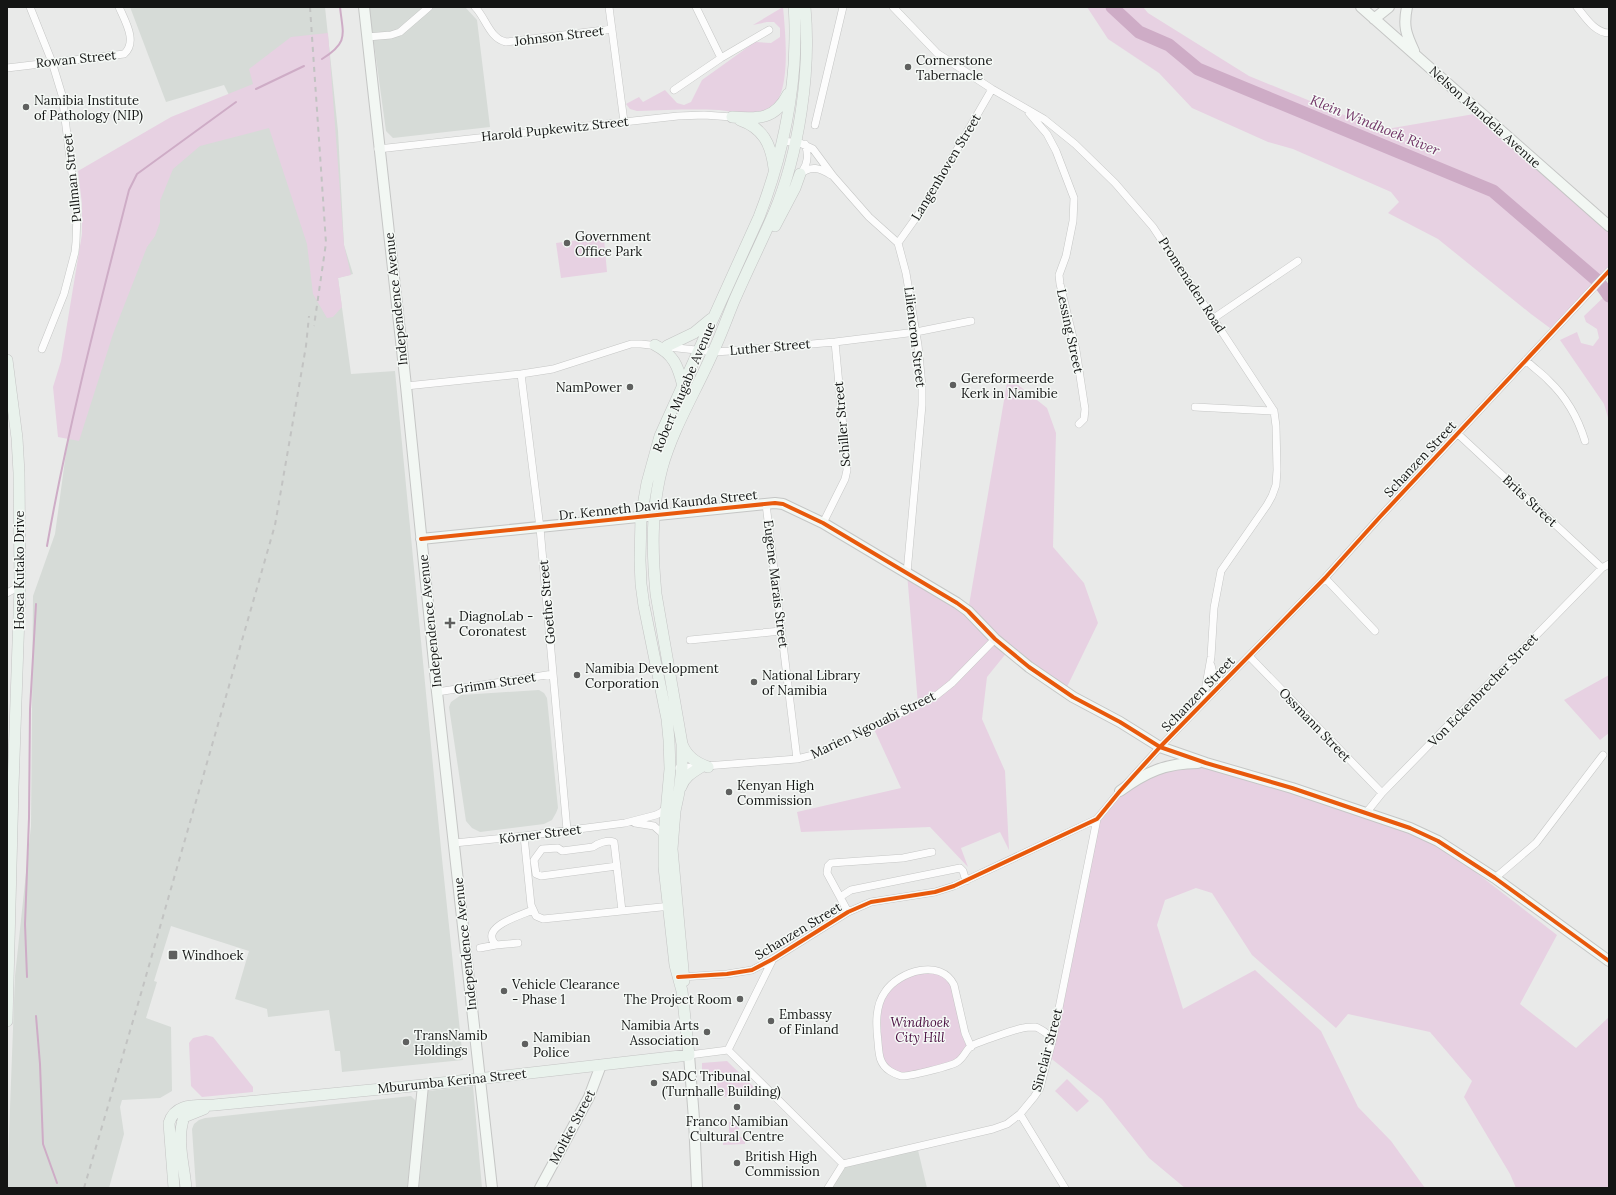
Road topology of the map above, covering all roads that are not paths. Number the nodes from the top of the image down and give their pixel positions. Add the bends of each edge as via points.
1 (30, 7) edge
2 (119, 7) edge
3 (364, 7) edge
4 (429, 7) edge
5 (475, 7) edge
6 (609, 7) edge
7 (696, 7) edge
8 (794, 7) edge
9 (805, 7) edge
10 (813, 7) edge
11 (843, 7) edge
12 (893, 7) edge
13 (1361, 7) edge
14 (1389, 7) edge
15 (1407, 7) edge
16 (1577, 7) edge
17 (1374, 19) junction
18 (806, 20) junction
19 (612, 29) junction
20 (769, 30) dead end
21 (1609, 33) edge
22 (367, 37) junction
23 (1416, 56) junction
24 (721, 58) junction
25 (52, 62) junction
26 (7, 68) edge
27 (792, 84) junction
28 (992, 89) junction
29 (674, 90) dead end
30 (1024, 107) junction
31 (732, 117) junction
32 (624, 122) junction
33 (815, 125) dead end
34 (782, 141) junction
35 (800, 143) junction
36 (378, 148) junction
37 (775, 172) junction
38 (800, 174) junction
39 (833, 176) junction
40 (1609, 226) edge
41 (898, 243) junction
42 (1298, 260) dead end
43 (1609, 271) edge
44 (734, 301) junction
45 (714, 316) junction
46 (1214, 318) junction
47 (971, 321) dead end
48 (916, 332) junction
49 (835, 342) junction
50 (655, 345) junction
51 (667, 346) junction
52 (42, 349) dead end
53 (698, 350) junction
54 (714, 352) junction
55 (7, 360) edge
56 (1526, 360) junction
57 (521, 374) junction
58 (406, 386) junction
59 (682, 386) junction
60 (1195, 407) dead end
61 (1274, 411) junction
62 (1079, 424) dead end
63 (1458, 434) junction
64 (1585, 441) dead end
65 (766, 504) junction
66 (654, 516) junction
67 (641, 517) junction
68 (823, 523) junction
69 (540, 528) junction
70 (421, 539) junction
71 (1609, 564) edge
72 (1602, 568) junction
73 (907, 573) junction
74 (1325, 578) junction
75 (20, 586) junction
76 (7, 593) edge
77 (781, 631) junction
78 (1375, 632) dead end
79 (995, 639) junction
80 (690, 640) dead end
81 (1249, 656) junction
82 (1211, 657) junction
83 (553, 674) junction
84 (1222, 683) junction
85 (437, 692) junction
86 (1203, 702) junction
87 (682, 744) junction
88 (1160, 747) junction
89 (1603, 755) dead end
90 (797, 759) junction
91 (1206, 763) junction
92 (682, 767) junction
93 (705, 767) junction
94 (670, 782) junction
95 (1120, 791) junction
96 (679, 792) junction
97 (1382, 793) junction
98 (667, 806) junction
99 (1366, 813) junction
100 (1097, 819) junction
101 (625, 822) junction
102 (567, 830) junction
103 (524, 836) junction
104 (664, 836) junction
105 (454, 843) junction
106 (932, 852) dead end
107 (616, 866) junction
108 (1495, 878) junction
109 (966, 881) junction
110 (840, 897) junction
111 (672, 906) junction
112 (622, 911) junction
113 (848, 912) junction
114 (534, 913) junction
115 (518, 943) dead end
116 (496, 945) junction
117 (480, 948) dead end
118 (773, 959) junction
119 (1609, 961) edge
120 (681, 977) junction
121 (7, 995) edge
122 (7, 1020) edge
123 (1053, 1038) junction
124 (971, 1047) junction
125 (728, 1050) junction
126 (689, 1055) junction
127 (601, 1065) junction
128 (479, 1077) junction
129 (423, 1084) junction
130 (214, 1106) junction
131 (1020, 1114) junction
132 (843, 1164) junction
133 (174, 1188) edge
134 (186, 1188) edge
135 (413, 1188) edge
136 (492, 1188) edge
137 (540, 1188) edge
138 (697, 1188) edge
139 (828, 1188) edge
140 (1065, 1188) edge

1 - 25 street, Pullman Street
2 - 25 street, Rowan Street via 130,36 129,50 124,54
3 - 22 main road, Independence Avenue
4 - 22 street via 400,32
5 - 19 street, Johnson Street via 494,36 506,42
6 - 19 street
7 - 24 street
8 - 27 main road, Robert Mugabe Avenue via 796,36
9 - 18 main road, Robert Mugabe Avenue
10 - 18 main road
11 - 33 street
12 - 28 street, Promenaden Road via 937,53
13 - 17 main road, Nelson Mandela Avenue
14 - 17 main road
15 - 23 main road via 1406,35
16 - 21 street via 1595,28
17 - 23 main road, Nelson Mandela Avenue
18 - 35 main road, Robert Mugabe Avenue via 806,73
19 - 32 street
20 - 24 street
22 - 36 main road, Independence Avenue
23 - 40 main road, Nelson Mandela Avenue
24 - 29 street
25 - 26 street, Rowan Street
25 - 52 street, Pullman Street via 66,117 77,214 76,242 64,294
27 - 31 main road via 782,105 773,113 764,117
27 - 34 main road, Robert Mugabe Avenue
28 - 30 street, Promenaden Road
28 - 41 street, Langenhoven Street via 925,205
30 - 46 street, Promenaden Road via 1044,119 1075,144 1115,183 1164,241
30 - 62 street, Lessing Street via 1047,134 1066,173 1074,198 1073,221 1066,256 1059,274 1076,350 1085,409 1084,418
31 - 32 street, Harold Pupkewitz Street via 704,115
31 - 37 main road via 751,124 765,138
32 - 36 street, Harold Pupkewitz Street
34 - 35 street
34 - 37 main road, Robert Mugabe Avenue
35 - 38 street via 808,151 806,166
35 - 39 street via 813,149
35 - 44 main road, Robert Mugabe Avenue via 774,213
36 - 58 main road, Independence Avenue
37 - 45 main road, Robert Mugabe Avenue
38 - 39 street via 811,168 823,170
38 - 44 main road via 743,292
39 - 41 street via 869,217
41 - 48 street, Liliencron Street
42 - 46 street
43 - 56 street, Schanzen Street
44 - 54 main road, Robert Mugabe Avenue
45 - 51 main road via 694,333
45 - 53 main road, Robert Mugabe Avenue
46 - 61 street, Promenaden Road
47 - 48 street, Luther Street
48 - 49 street, Luther Street
48 - 73 street, Liliencron Street via 922,405
49 - 54 street, Luther Street
49 - 68 street, Schiller Street via 847,470
50 - 51 street, Luther Street
50 - 57 street, Luther Street via 631,344 553,369
50 - 59 main road via 671,357 678,368
51 - 53 street, Luther Street
53 - 54 street, Luther Street
53 - 59 main road, Robert Mugabe Avenue
54 - 66 main road, Robert Mugabe Avenue via 678,426 667,456 657,491
55 - 75 main road, Hosea Kutako Drive via 17,438
56 - 63 street, Schanzen Street
56 - 64 street via 1549,381 1568,404 1580,424
57 - 58 street, Luther Street
57 - 69 street, Goethe Street
58 - 70 main road, Independence Avenue
59 - 67 main road, Robert Mugabe Avenue via 660,436
60 - 61 street
61 - 82 street, Promenaden Road via 1277,446 1276,485 1267,505 1221,571 1214,608
63 - 72 street, Brits Street
63 - 74 street, Schanzen Street
65 - 66 main road, Dr. Kenneth David Kaunda Street
65 - 68 main road, Dr. Kenneth David Kaunda Street via 783,504
65 - 77 street, Eugene Marais Street
66 - 67 main road, Dr. Kenneth David Kaunda Street
66 - 87 main road, Robert Mugabe Avenue via 656,594
67 - 69 main road, Dr. Kenneth David Kaunda Street
67 - 94 main road, Robert Mugabe Avenue via 641,584 667,719
68 - 73 main road, Dr. Kenneth David Kaunda Street
69 - 70 main road, Dr. Kenneth David Kaunda Street
69 - 83 street, Goethe Street
70 - 85 main road, Independence Avenue
71 - 72 street, Von Eckenbrecher Street
72 - 97 street, Von Eckenbrecher Street
73 - 79 main road, Dr. Kenneth David Kaunda Street via 968,611
74 - 78 street
74 - 81 street, Schanzen Street
75 - 76 street
75 - 121 main road, Hosea Kutako Drive
77 - 80 street
77 - 90 street, Eugene Marais Street
79 - 88 main road, Dr. Kenneth David Kaunda Street via 1029,667 1070,695
79 - 90 street, Marien Ngouabi Street via 937,695 827,750
81 - 84 street, Schanzen Street
81 - 97 street, Ossmann Street
82 - 84 street, Promenaden Road via 1213,673
82 - 86 street, Promenaden Road
83 - 85 street, Grimm Street
83 - 102 street, Goethe Street
84 - 86 street, Schanzen Street
85 - 105 main road, Independence Avenue
86 - 88 street, Schanzen Street
87 - 92 main road, Robert Mugabe Avenue
87 - 93 main road via 686,752
88 - 91 main road, Dr. Kenneth David Kaunda Street
88 - 95 street, Schanzen Street
89 - 108 street via 1536,843
90 - 93 street, Marien Ngouabi Street
91 - 95 main road via 1180,763 1162,767 1136,779
91 - 99 main road, Dr. Kenneth David Kaunda Street
92 - 93 street, Marien Ngouabi Street
92 - 94 street via 676,769
92 - 96 main road, Robert Mugabe Avenue
93 - 96 main road via 694,771 683,781
94 - 98 main road, Robert Mugabe Avenue
95 - 100 street, Schanzen Street
96 - 111 main road, Robert Mugabe Avenue via 672,848
97 - 99 street, Von Eckenbrecher Street
98 - 101 street, Körner Street via 656,815
98 - 104 main road, Robert Mugabe Avenue
99 - 108 main road, Dr. Kenneth David Kaunda Street via 1424,834
100 - 109 street, Schanzen Street
100 - 123 street, Sinclair Street
101 - 102 street, Körner Street
101 - 104 street, Körner Street via 654,826
102 - 103 street, Körner Street
103 - 105 street, Körner Street
103 - 114 street
104 - 111 main road, Robert Mugabe Avenue via 664,867
105 - 128 main road, Independence Avenue
106 - 110 street via 903,858 829,864 827,873
107 - 107 street via 541,876 536,874 534,860 542,850 558,848 562,852 612,841
107 - 112 street
108 - 119 main road, Dr. Kenneth David Kaunda Street
109 - 110 street via 960,868 851,890
109 - 113 street, Schanzen Street via 935,892 871,902
110 - 113 street
111 - 112 street
111 - 120 main road, Robert Mugabe Avenue
112 - 114 street via 543,919
113 - 118 street, Schanzen Street
114 - 116 street via 506,920 494,929 493,943
115 - 116 street
116 - 117 street
118 - 120 street, Schanzen Street via 752,970
118 - 125 street
120 - 126 main road, Robert Mugabe Avenue
121 - 122 main road, Hosea Kutako Drive
123 - 124 street via 1037,1027 1023,1028
123 - 131 street, Sinclair Street via 1040,1088
124 - 124 street via 957,1063 941,1068 902,1076 890,1071 880,1062 876,1023 881,1000 886,991 895,981 917,972 931,969 946,974 954,985 963,1027
125 - 126 street
125 - 132 street
126 - 127 main road, Mburumba Kerina Street
126 - 138 main road, Robert Mugabe Avenue
127 - 128 main road, Mburumba Kerina Street
127 - 137 main road, Moltke Street via 589,1097
128 - 129 main road, Mburumba Kerina Street
128 - 136 main road, Independence Avenue
129 - 130 main road, Mburumba Kerina Street
129 - 135 main road
130 - 133 main road via 184,1106 172,1114 169,1123
130 - 134 main road via 184,1117 180,1140
131 - 132 street, Sinclair Street via 1007,1124 993,1129
131 - 140 street
132 - 139 street

